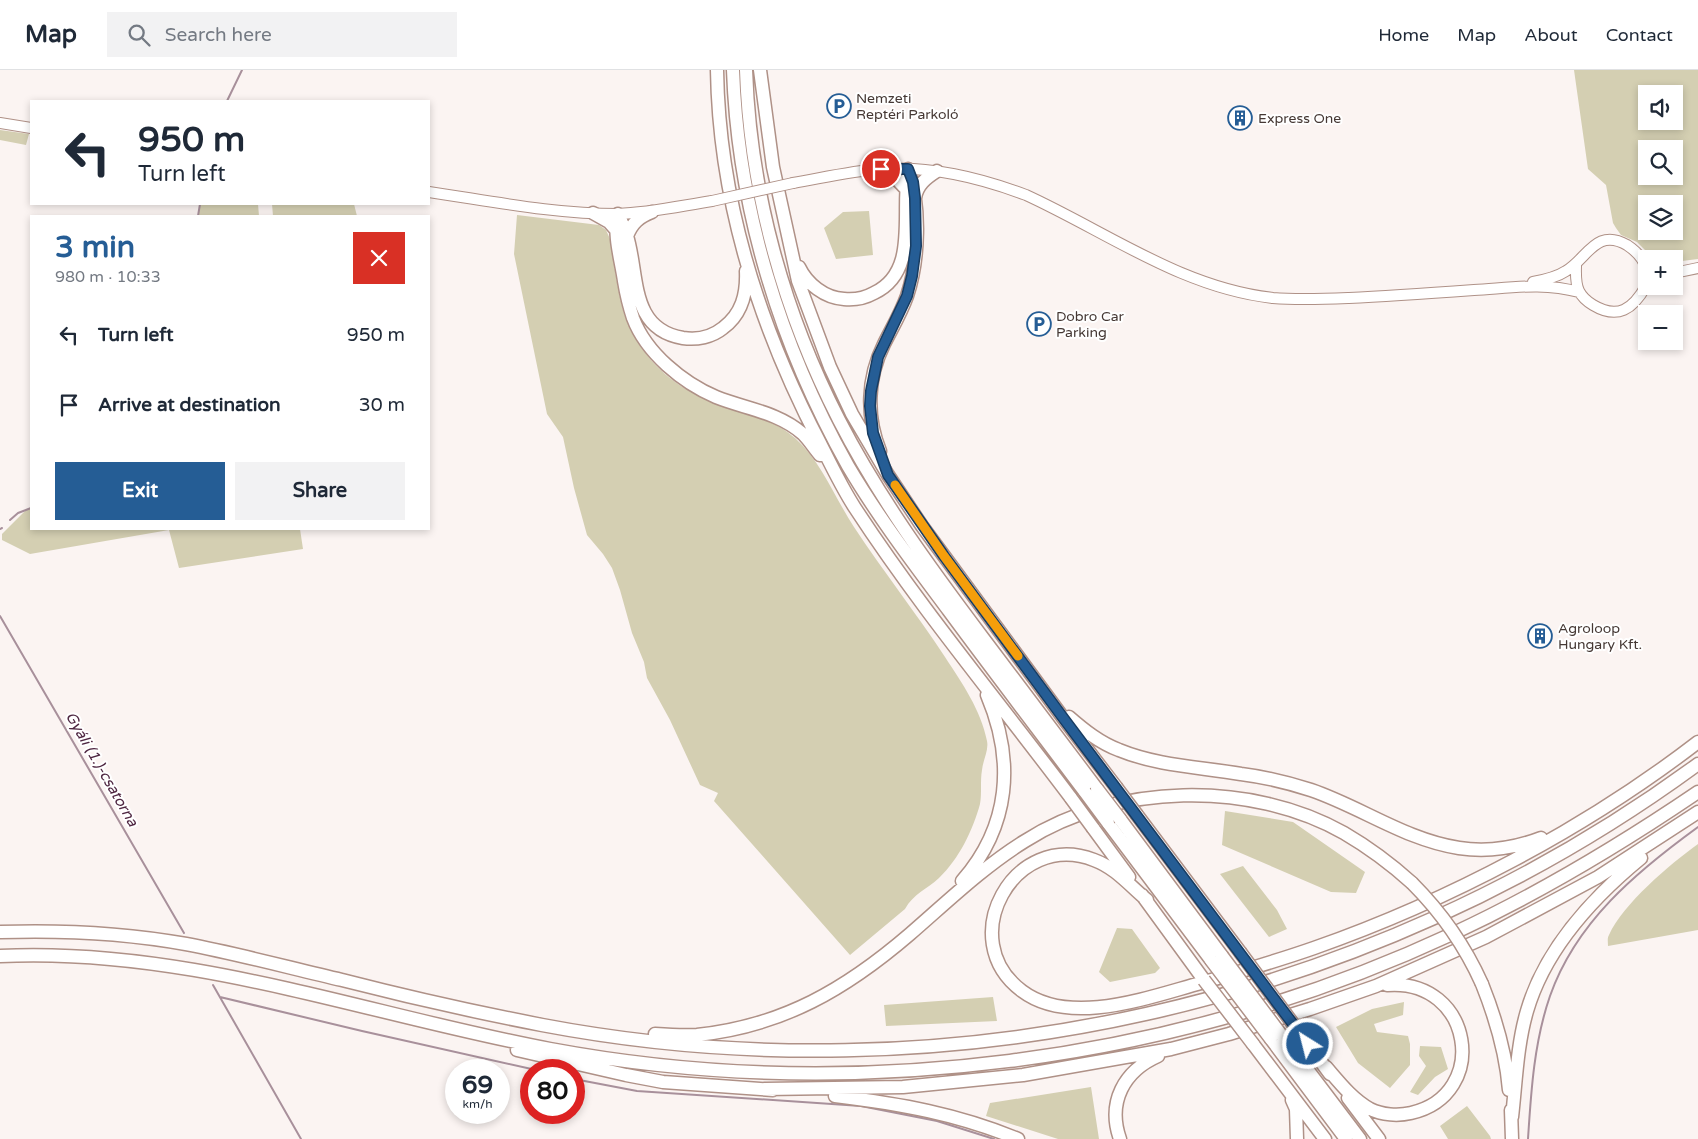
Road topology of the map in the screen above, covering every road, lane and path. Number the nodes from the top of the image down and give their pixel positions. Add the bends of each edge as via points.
1 (718, 70) edge
2 (733, 70) edge
3 (746, 70) edge
4 (760, 70) edge
5 (0, 123) edge
6 (30, 128) edge
7 (881, 169) junction
8 (908, 169) junction
9 (937, 171) junction
10 (905, 188) junction
11 (430, 192) edge
12 (915, 198) junction
13 (652, 212) junction
14 (593, 213) junction
15 (618, 214) junction
16 (622, 233) junction
17 (1638, 255) edge
18 (792, 256) junction
19 (745, 257) junction
20 (1576, 265) junction
21 (1683, 266) edge
22 (1698, 267) edge
23 (1683, 271) edge
24 (1520, 286) junction
25 (1579, 292) junction
26 (1641, 295) edge
27 (836, 475) junction
28 (888, 475) junction
29 (978, 677) junction
30 (1036, 681) junction
31 (1698, 742) edge
32 (1698, 764) edge
33 (1091, 790) junction
34 (1698, 792) edge
35 (1698, 812) edge
36 (1685, 822) junction
37 (1576, 824) junction
38 (1147, 900) junction
39 (939, 908) junction
40 (0, 932) edge
41 (0, 956) edge
42 (1376, 986) junction
43 (453, 1029) junction
44 (595, 1035) junction
45 (1276, 1038) junction
46 (1171, 1050) junction
47 (1326, 1068) junction
48 (1283, 1083) junction
49 (766, 1089) junction
50 (1512, 1117) junction
51 (1018, 1139) edge
52 (1120, 1139) edge
53 (1297, 1139) edge
54 (1325, 1139) edge
55 (1346, 1139) edge
56 (1360, 1139) edge
57 (1379, 1139) edge
58 (1512, 1139) edge

1 - 19 highway via 718,102 726,167
2 - 33 highway via 742,161 757,240 780,316 821,413 849,467 906,554
3 - 33 highway via 754,155 772,241 796,321 839,420 916,547
4 - 18 highway via 773,167
5 - 6 main road
7 - 8 main road
7 - 10 highway via 889,171
7 - 13 main road, bridge
8 - 9 main road
8 - 10 highway
8 - 12 highway
9 - 12 highway via 921,183
9 - 24 main road via 960,174 1026,195 1174,271 1247,294 1300,300
10 - 18 highway via 906,235 902,257 890,282 880,291 861,298 844,300 833,297 806,279
11 - 14 main road
12 - 28 highway via 916,246 912,276 904,303 878,357 871,391 873,433
13 - 15 main road
13 - 16 highway via 636,220
14 - 15 main road
14 - 16 highway
15 - 16 highway
16 - 19 highway via 642,308 656,326 674,336 706,337 722,330 736,315 745,295
16 - 27 highway via 626,294 634,320 668,367 694,386 776,417 803,434
17 - 20 main road via 1620,241 1607,240 1593,245
18 - 28 highway via 830,367 852,414
19 - 27 highway via 780,359
20 - 24 main road via 1565,272
20 - 25 main road
21 - 22 main road
22 - 23 main road
24 - 25 main road via 1548,286
25 - 26 main road via 1602,310 1615,312 1632,305
27 - 29 highway via 887,555
28 - 30 highway
29 - 38 highway, bridge
29 - 39 highway via 998,721 1003,746 1005,771 1001,806 995,828 979,860
30 - 37 highway via 1083,730 1117,750 1166,764 1293,784 1440,844 1474,850 1497,849 1532,842
30 - 47 highway, bridge
31 - 37 highway via 1649,778
32 - 44 highway via 1575,845 1449,911 1321,964 1198,1002 1031,1036 904,1049 736,1049
33 - 45 highway, bridge
34 - 43 highway via 1588,862 1510,906 1439,940 1285,999 1164,1033 1086,1049 955,1067 858,1072 759,1071 608,1058
35 - 36 highway
36 - 42 highway via 1598,877 1521,920
36 - 50 highway via 1601,894 1557,946 1538,981 1527,1012
37 - 38 highway via 1453,890 1355,933 1277,960 1146,998 1090,1008 1052,1006 1034,999 1016,986 995,953 992,929 1002,894 1018,873 1044,859 1067,854 1096,860 1120,875
38 - 48 highway, bridge
39 - 44 highway via 846,983 779,1017 735,1029 695,1035
39 - 50 highway, bridge via 1026,840 1105,806 1168,795 1213,795 1273,806 1307,817 1343,832 1374,852 1412,883 1448,924 1466,952 1494,1013 1504,1050
40 - 44 highway via 121,935 182,943 449,1006
41 - 43 highway via 109,959 200,971 286,988
42 - 46 highway via 1269,1023
42 - 47 highway via 1404,984 1425,990 1442,1002 1458,1025 1462,1042 1462,1059 1453,1083 1434,1104 1418,1111 1388,1114 1372,1110 1356,1100
43 - 49 highway via 481,1041 626,1075 663,1082
45 - 55 highway
45 - 56 highway
46 - 49 highway via 1023,1075 943,1084 861,1089
46 - 52 highway via 1134,1070 1123,1086 1115,1115
47 - 57 highway
48 - 53 highway via 1296,1109
48 - 54 highway
49 - 51 highway via 872,1100 931,1111 965,1119
50 - 58 highway

